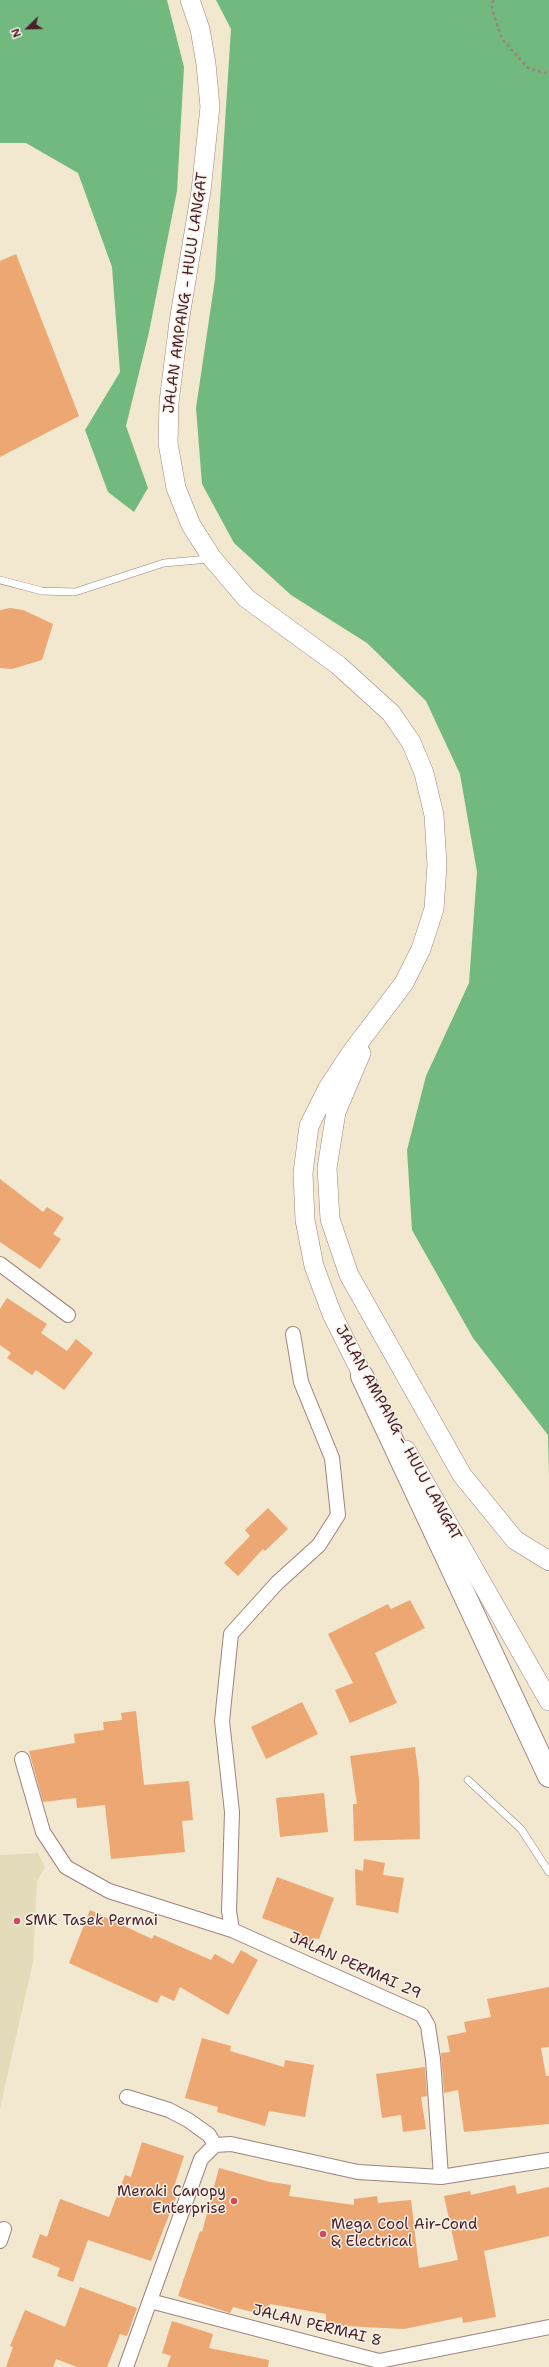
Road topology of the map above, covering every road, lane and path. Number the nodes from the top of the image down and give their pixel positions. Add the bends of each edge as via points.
1 (190, 0) edge
2 (493, 0) edge
3 (549, 74) edge
4 (212, 558) junction
5 (0, 580) edge
6 (374, 1022) junction
7 (0, 1264) edge
8 (68, 1315) dead end
9 (293, 1334) dead end
10 (362, 1376) junction
11 (549, 1561) edge
12 (549, 1701) edge
13 (22, 1759) dead end
14 (549, 1776) edge
15 (468, 1780) dead end
16 (549, 1872) edge
17 (232, 1930) junction
18 (127, 2097) dead end
19 (215, 2146) junction
20 (549, 2160) edge
21 (441, 2177) junction
22 (150, 2301) junction
23 (549, 2327) edge
24 (379, 2364) edge
25 (126, 2367) edge

1 - 4 street, JALAN AMPANG - HULU LANGAT via 200,28 210,107 201,191 179,322 169,402 168,443 176,488 191,525
2 - 3 path via 492,9 502,39 528,68
4 - 5 lane via 164,563 75,592 42,591
4 - 6 street, JALAN AMPANG - HULU LANGAT via 246,598 338,665 391,713 411,742 424,773 434,815 438,864 434,909 421,949 404,983
6 - 10 street, JALAN AMPANG - HULU LANGAT via 328,1088 309,1126 303,1173 305,1220 314,1266 332,1314
6 - 11 street, JALAN AMPANG - HULU LANGAT via 336,1112 326,1168 330,1219 349,1275 462,1475 515,1540
7 - 8 street
9 - 17 street via 301,1382 332,1458 338,1515 319,1545 277,1583 231,1634 222,1721 232,1812 229,1912
10 - 12 street, JALAN AMPANG - HULU LANGAT via 460,1542
10 - 14 highway
13 - 17 street, JALAN PERMAI 29 via 43,1832 66,1867 109,1891
15 - 16 lane via 521,1829
17 - 21 street, JALAN PERMAI 29 via 422,2015 428,2026 433,2059
18 - 19 street via 169,2110 188,2120 210,2135
19 - 21 street via 231,2144 358,2172
19 - 22 street via 201,2159
20 - 21 street
22 - 24 street, JALAN PERMAI 8
22 - 25 street
23 - 24 street, JALAN PERMAI 8

